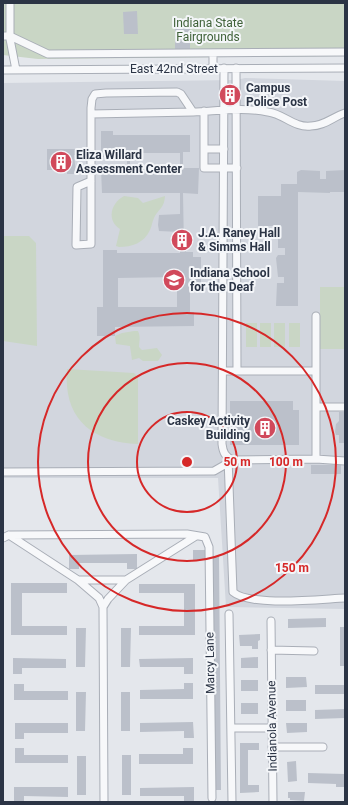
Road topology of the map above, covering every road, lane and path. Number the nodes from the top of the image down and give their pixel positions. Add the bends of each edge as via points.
1 (10, 3) edge
2 (7, 36) edge
3 (345, 52) edge
4 (213, 53) junction
5 (213, 68) junction
6 (224, 68) junction
7 (236, 68) junction
8 (345, 68) edge
9 (3, 70) edge
10 (16, 70) junction
11 (237, 110) junction
12 (204, 111) junction
13 (224, 111) junction
14 (193, 112) junction
15 (345, 113) edge
16 (91, 114) junction
17 (204, 149) junction
18 (224, 149) junction
19 (224, 168) junction
20 (237, 168) junction
21 (91, 181) junction
22 (224, 251) junction
23 (238, 251) junction
24 (316, 316) dead end
25 (223, 371) junction
26 (237, 371) junction
27 (316, 371) junction
28 (345, 407) edge
29 (316, 408) junction
30 (316, 459) junction
31 (228, 461) junction
32 (345, 461) edge
33 (3, 472) edge
34 (196, 536) junction
35 (6, 537) edge
36 (78, 580) junction
37 (126, 580) junction
38 (345, 598) edge
39 (103, 607) junction
40 (228, 614) dead end
41 (271, 621) dead end
42 (271, 650) junction
43 (314, 651) dead end
44 (232, 728) junction
45 (272, 728) junction
46 (272, 747) junction
47 (322, 747) dead end
48 (212, 798) dead end
49 (104, 802) edge
50 (232, 802) edge
51 (273, 802) edge

1 - 2 street
2 - 4 street via 48,54
2 - 10 street
3 - 4 street
4 - 5 street
5 - 6 street, East 42nd Street
5 - 10 street, East 42nd Street
6 - 7 street, East 42nd Street
6 - 13 street
7 - 8 street, East 42nd Street
7 - 11 street
9 - 10 street, East 42nd Street
11 - 13 street
11 - 15 street via 268,112 302,126 328,122
11 - 20 street
12 - 13 street
12 - 14 street
12 - 17 street
13 - 18 street
14 - 16 street
14 - 16 street via 177,92 106,92 95,94
16 - 21 street
17 - 18 street
17 - 19 street via 204,168
18 - 19 street
19 - 20 street
19 - 22 street
20 - 23 street
21 - 21 street via 77,187 76,245 91,244
22 - 23 street
22 - 25 street
23 - 26 street
24 - 27 street
25 - 26 street
25 - 31 street via 222,451
26 - 27 street
27 - 29 street
28 - 29 street
29 - 30 street
30 - 31 street
30 - 32 street
31 - 33 street via 214,471
31 - 38 street via 233,592 246,599 265,601
34 - 35 street via 187,534
34 - 37 street
34 - 48 street, Marcy Lane via 205,537 209,547
35 - 36 street
36 - 37 street
36 - 39 street via 98,598
37 - 39 street
39 - 49 street
40 - 44 street
41 - 42 street, Indianola Avenue
42 - 43 street
42 - 45 street, Indianola Avenue
44 - 45 street
44 - 50 street
45 - 46 street, Indianola Avenue
46 - 47 street
46 - 51 street, Indianola Avenue

